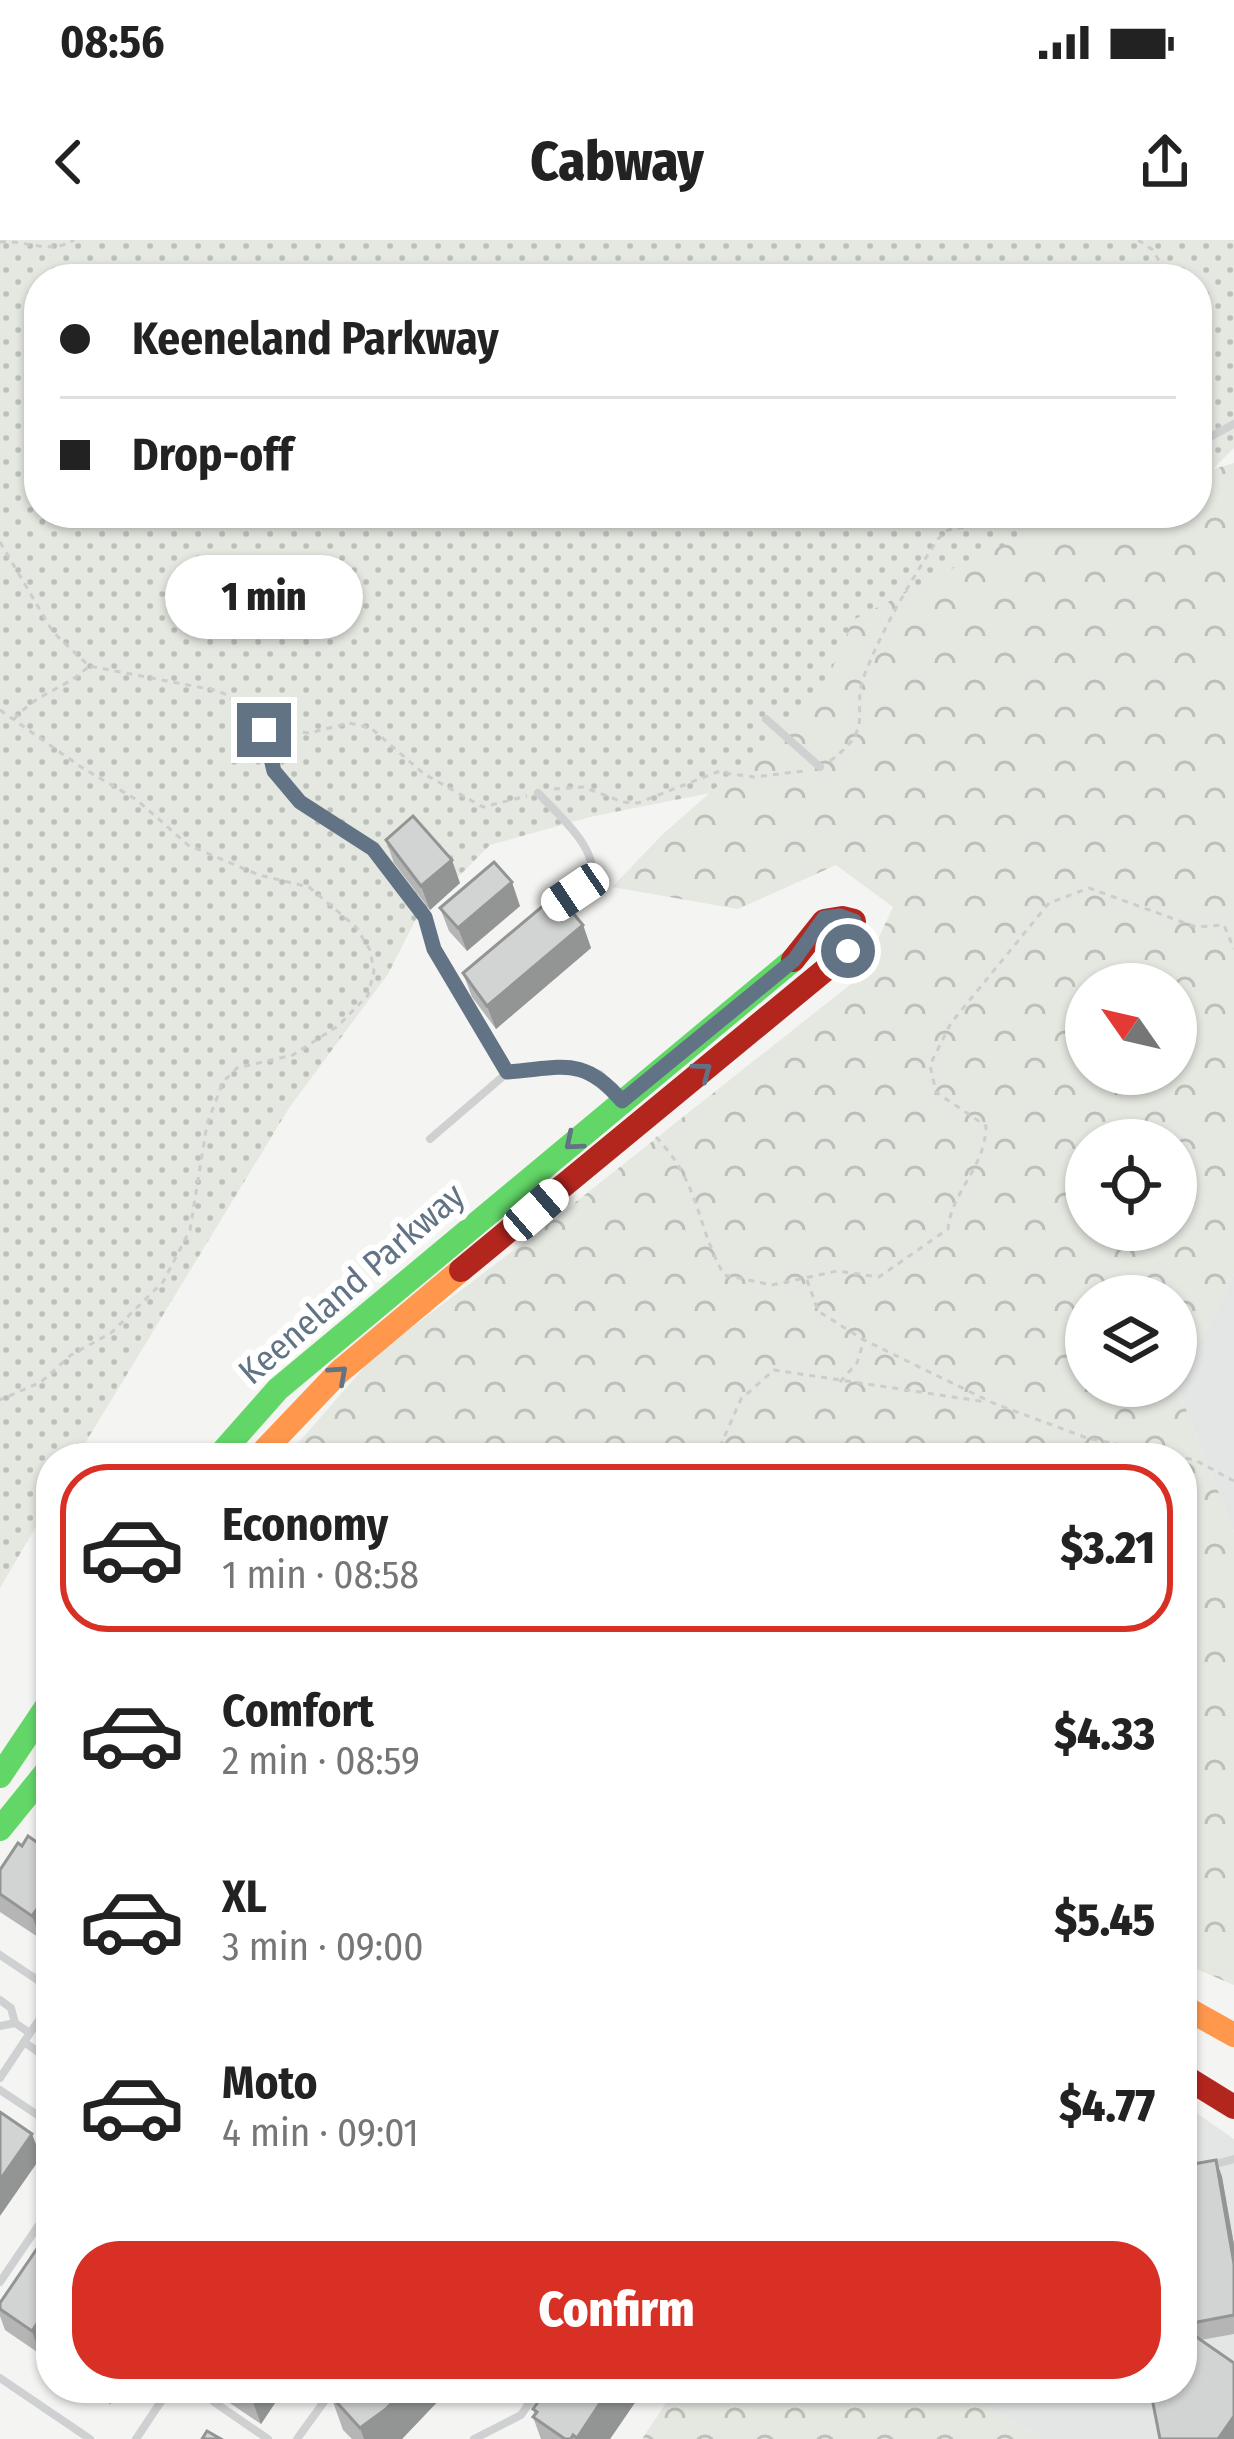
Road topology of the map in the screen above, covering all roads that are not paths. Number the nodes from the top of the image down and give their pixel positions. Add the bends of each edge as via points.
1 (766, 718) dead end
2 (264, 730) road end
3 (820, 766) road end
4 (538, 793) road end
5 (542, 915) edge
6 (471, 969) edge
7 (453, 984) junction
8 (507, 1072) junction
9 (631, 1110) junction
10 (430, 1139) dead end
11 (230, 1443) edge
12 (271, 1443) edge
13 (36, 1722) edge
14 (0, 1776) edge
15 (36, 1785) edge
16 (0, 1829) edge
17 (0, 1955) edge
18 (36, 1978) edge
19 (0, 2000) edge
20 (1197, 2014) edge
21 (15, 2023) junction
22 (36, 2024) edge
23 (0, 2026) edge
24 (1234, 2035) edge
25 (27, 2037) junction
26 (36, 2046) edge
27 (0, 2078) edge
28 (1197, 2084) edge
29 (0, 2090) edge
30 (1234, 2107) edge
31 (36, 2114) edge
32 (1234, 2159) edge
33 (1204, 2166) edge
34 (36, 2229) edge
35 (0, 2282) edge
36 (0, 2378) edge
37 (36, 2402) edge
38 (37, 2403) edge
39 (160, 2403) edge
40 (215, 2403) edge
41 (323, 2403) edge
42 (530, 2403) edge
43 (90, 2439) edge
44 (136, 2439) edge
45 (268, 2439) edge
46 (297, 2439) edge
47 (474, 2439) edge

1 - 3 lane
2 - 7 lane via 274,771 300,802 373,849 425,917
4 - 5 lane via 577,836 594,877
6 - 7 lane
7 - 8 lane
8 - 9 lane via 574,1067 600,1074
8 - 10 lane
9 -> 9 street, Keeneland Parkway via 725,1054 839,961 854,921 824,918 794,960
9 -> 11 street, Keeneland Parkway via 309,1361
12 -> 9 street, Keeneland Parkway via 338,1373
13 - 14 street
15 - 16 street
17 - 18 lane
19 - 21 lane
20 - 24 street
21 - 23 lane
21 - 25 lane
22 - 25 lane
25 - 26 lane
25 - 27 lane
28 - 30 street
29 - 31 lane
32 - 33 lane
34 - 35 lane
36 - 37 lane
38 - 43 lane
39 - 44 lane
40 - 45 lane
41 - 46 lane
42 - 47 lane

